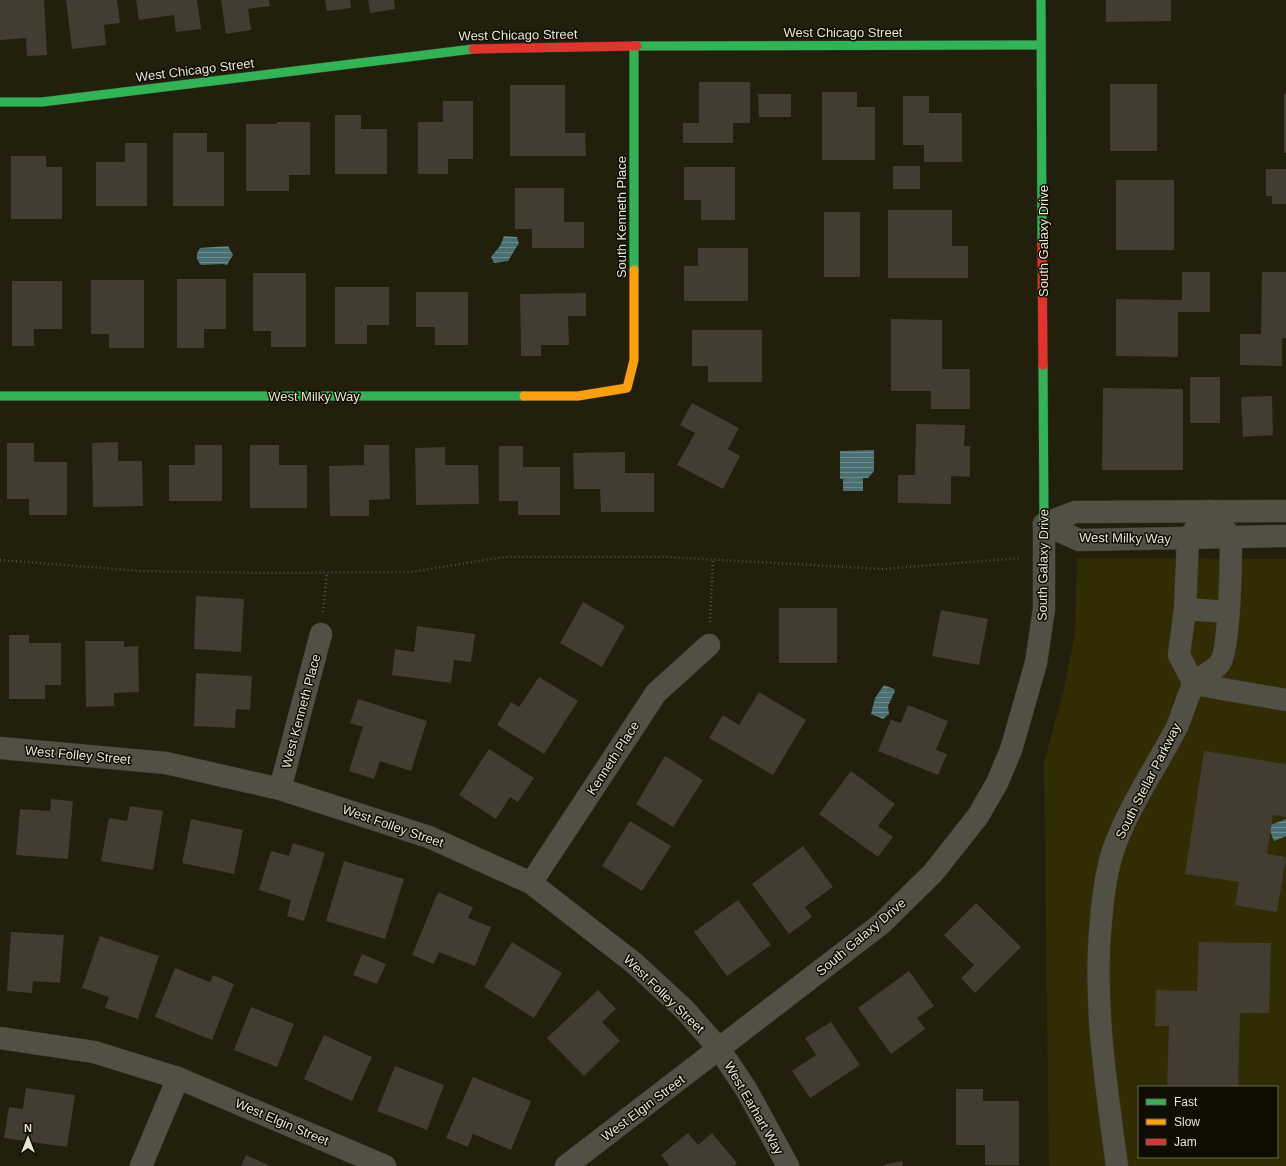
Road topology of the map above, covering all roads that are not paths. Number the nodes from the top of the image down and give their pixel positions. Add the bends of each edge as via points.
1 (1041, 0) edge
2 (1041, 44) junction
3 (634, 46) junction
4 (0, 102) edge
5 (627, 388) joint
6 (0, 396) edge
7 (1210, 511) junction
8 (1286, 512) edge
9 (1044, 524) junction
10 (1286, 536) edge
11 (1231, 537) junction
12 (1188, 538) junction
13 (1184, 609) junction
14 (1228, 612) junction
15 (321, 634) road end
16 (709, 645) road end
17 (1194, 684) junction
18 (1286, 700) edge
19 (0, 748) edge
20 (280, 789) junction
21 (531, 883) junction
22 (0, 1038) edge
23 (720, 1050) junction
24 (178, 1078) junction
25 (141, 1166) edge
26 (385, 1166) edge
27 (566, 1166) edge
28 (788, 1166) edge
29 (1118, 1166) edge

1 - 2 street, South Galaxy Drive
2 - 3 street, West Chicago Street
2 - 9 street, South Galaxy Drive
3 - 4 street, West Chicago Street via 461,49 42,102
3 - 5 street, South Kenneth Place via 634,360
5 - 6 street, West Milky Way via 578,396
7 - 8 street, West Milky Way
7 - 9 street, West Milky Way via 1075,512
7 - 11 street
7 - 12 street
9 - 12 street, West Milky Way via 1079,540
9 - 23 street, South Galaxy Drive via 1044,609 1036,663 1011,750 997,783 978,816 933,873 881,924
10 - 11 street, West Milky Way
11 - 12 street, West Milky Way
11 - 14 street
12 - 13 street
13 - 14 street
13 - 17 street via 1179,656
14 - 17 street via 1226,640 1220,663
15 - 20 street, West Kenneth Place
16 - 21 street, Kenneth Place via 656,693
17 - 18 street
17 - 29 street, South Stellar Parkway via 1183,715 1123,826 1112,857 1103,900 1097,968 1099,1017
19 - 20 street, West Folley Street via 166,763
20 - 21 street, West Folley Street via 429,837
21 - 23 street, West Folley Street via 634,963 685,1010
22 - 24 street, West Elgin Street via 94,1052
23 - 27 street, West Elgin Street
23 - 28 street, West Earhart Way via 746,1089
24 - 25 street
24 - 26 street, West Elgin Street

